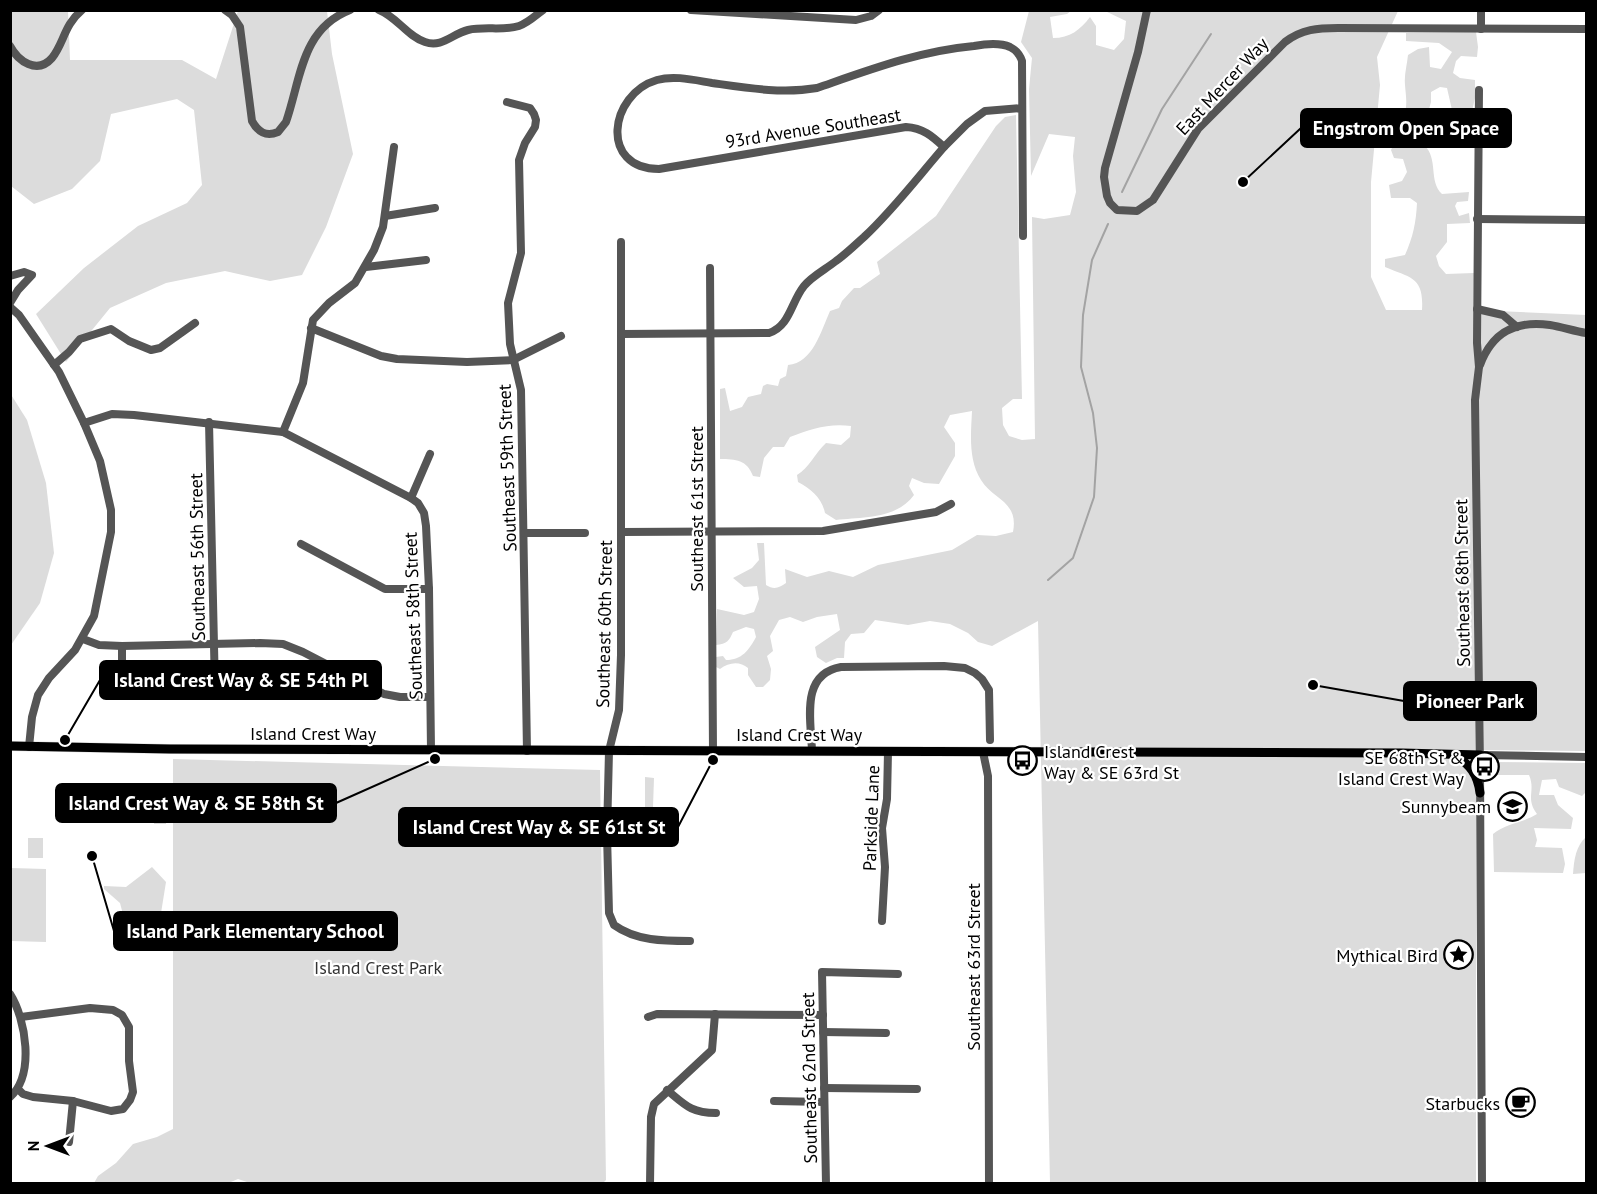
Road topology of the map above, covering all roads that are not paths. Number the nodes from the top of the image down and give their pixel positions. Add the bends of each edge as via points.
1 (225, 10) edge
2 (350, 10) edge
3 (379, 10) edge
4 (543, 10) edge
5 (691, 10) edge
6 (1147, 10) edge
7 (1481, 10) edge
8 (82, 11) edge
9 (716, 11) edge
10 (876, 12) edge
11 (1481, 29) junction
12 (1587, 29) edge
13 (10, 46) edge
14 (1479, 90) dead end
15 (507, 102) dead end
16 (1021, 108) junction
17 (394, 147) dead end
18 (944, 147) junction
19 (435, 208) dead end
20 (385, 216) junction
21 (1477, 219) junction
22 (1587, 220) edge
23 (1023, 236) dead end
24 (621, 242) dead end
25 (426, 260) dead end
26 (366, 267) junction
27 (710, 268) dead end
28 (10, 276) edge
29 (10, 303) edge
30 (10, 307) edge
31 (1477, 309) junction
32 (195, 323) dead end
33 (1517, 327) junction
34 (310, 328) junction
35 (1587, 333) edge
36 (621, 334) junction
37 (711, 335) junction
38 (561, 336) dead end
39 (513, 360) junction
40 (54, 365) junction
41 (1479, 367) junction
42 (209, 422) junction
43 (84, 423) junction
44 (283, 432) junction
45 (430, 454) dead end
46 (411, 498) junction
47 (951, 504) dead end
48 (621, 532) junction
49 (711, 532) junction
50 (525, 533) junction
51 (585, 533) dead end
52 (301, 544) dead end
53 (429, 589) junction
54 (83, 639) junction
55 (214, 644) junction
56 (122, 646) junction
57 (334, 668) junction
58 (122, 690) dead end
59 (214, 690) dead end
60 (321, 693) dead end
61 (430, 697) junction
62 (990, 740) dead end
63 (10, 746) edge
64 (29, 747) junction
65 (431, 750) junction
66 (713, 750) junction
67 (527, 751) junction
68 (609, 751) junction
69 (812, 751) junction
70 (888, 752) junction
71 (983, 752) junction
72 (1452, 754) junction
73 (1480, 755) junction
74 (1587, 757) edge
75 (1480, 793) junction
76 (882, 921) dead end
77 (690, 941) dead end
78 (898, 974) dead end
79 (10, 994) edge
80 (715, 1014) junction
81 (823, 1015) junction
82 (21, 1017) junction
83 (648, 1017) dead end
84 (824, 1032) junction
85 (886, 1033) dead end
86 (824, 1088) junction
87 (18, 1089) junction
88 (917, 1089) dead end
89 (667, 1090) junction
90 (10, 1097) edge
91 (73, 1101) junction
92 (774, 1101) dead end
93 (824, 1102) junction
94 (716, 1113) dead end
95 (69, 1142) dead end
96 (650, 1184) edge
97 (826, 1184) edge
98 (989, 1184) edge
99 (1482, 1184) edge

1 - 2 street via 240,27 252,121 267,134 278,132 286,122 314,37 327,22
3 - 4 street via 419,39 434,44 468,30 516,27
5 - 9 street
6 - 11 street, East Mercer Way via 1105,168 1110,203 1124,212 1137,211 1153,200 1198,129 1292,36 1307,30 1338,27
7 - 11 street
8 - 13 street via 69,24 52,58 46,62 29,65
9 - 10 street via 856,20
11 - 12 street, East Mercer Way
14 - 21 street, Southeast 68th Street
15 - 39 street, Southeast 59th Street via 530,108 536,120 519,160 520,253 508,309
16 - 18 street via 985,111
16 - 18 street, 93rd Avenue Southeast via 1022,61 1016,51 1000,44 945,49 803,90 777,91 665,78 648,84 627,102 616,128 623,152 630,161 647,169 906,127 920,129
16 - 23 street
17 - 20 street
18 - 37 street via 872,229 807,282 781,327 769,333
19 - 20 street
20 - 26 street
21 - 22 street
21 - 31 street, Southeast 68th Street
24 - 36 street, Southeast 60th Street
25 - 26 street
26 - 34 street via 347,291 319,312
27 - 37 street, Southeast 61st Street
28 - 29 street via 24,272 32,275
30 - 40 street
31 - 33 street via 1503,315
31 - 41 street, Southeast 68th Street
32 - 40 street via 160,348 151,350 111,329 80,339
33 - 35 street via 1541,324
33 - 41 street via 1496,338
34 - 39 street via 371,353 397,359
34 - 44 street via 303,383
36 - 37 street
36 - 48 street, Southeast 60th Street
37 - 49 street, Southeast 61st Street
38 - 39 street
39 - 50 street, Southeast 59th Street via 521,390
40 - 43 street
41 - 73 street, Southeast 68th Street via 1475,400
42 - 43 street via 121,414
42 - 44 street
42 - 55 street, Southeast 56th Street
43 - 54 street via 108,489 111,532 94,616
44 - 46 street
45 - 46 street
46 - 53 street, Southeast 58th Street via 424,513
47 - 49 street via 936,512 823,531
48 - 49 street
48 - 68 street, Southeast 60th Street via 619,710
49 - 66 street, Southeast 61st Street
50 - 51 street
50 - 67 street, Southeast 59th Street
52 - 53 street via 385,589
53 - 61 street, Southeast 58th Street
54 - 56 street via 99,645
54 - 64 street via 38,695
55 - 56 street
55 - 57 street via 283,644
55 - 59 street, Southeast 56th Street
56 - 58 street
57 - 60 street
57 - 61 street via 384,694
61 - 65 street, Southeast 58th Street
62 - 69 street via 989,690 982,679 965,668 841,667 827,671 814,684
63 - 64 main road, Island Crest Way
64 - 65 main road, Island Crest Way
65 - 67 main road, Island Crest Way
66 - 68 main road, Island Crest Way
66 - 69 main road, Island Crest Way
67 - 68 main road, Island Crest Way
68 - 77 street, Southeast 60th Street via 611,920 617,927 645,938
69 - 70 main road, Island Crest Way
70 - 71 main road, Island Crest Way
70 - 76 street, Parkside Lane via 882,828
71 - 72 main road, Island Crest Way
71 - 98 street, Southeast 63rd Street via 988,776
72 - 73 main road, Island Crest Way
72 - 75 main road via 1474,772
73 - 74 street, Island Crest Way
73 - 75 street, Southeast 68th Street
75 - 99 street, Southeast 68th Street
78 - 81 street, Southeast 62nd Street via 822,972
79 - 82 street
80 - 81 street
80 - 83 street
80 - 89 street via 712,1050
81 - 84 street, Southeast 62nd Street
82 - 87 street via 24,1069
82 - 91 street via 90,1008 113,1010 126,1021 133,1092 130,1100 123,1109 111,1110
84 - 85 street
84 - 86 street, Southeast 62nd Street
86 - 88 street
86 - 93 street, Southeast 62nd Street
87 - 90 street
87 - 91 street via 33,1097
89 - 94 street via 692,1110
89 - 96 street via 654,1104 651,1117
91 - 95 street
92 - 93 street
93 - 97 street, Southeast 62nd Street

